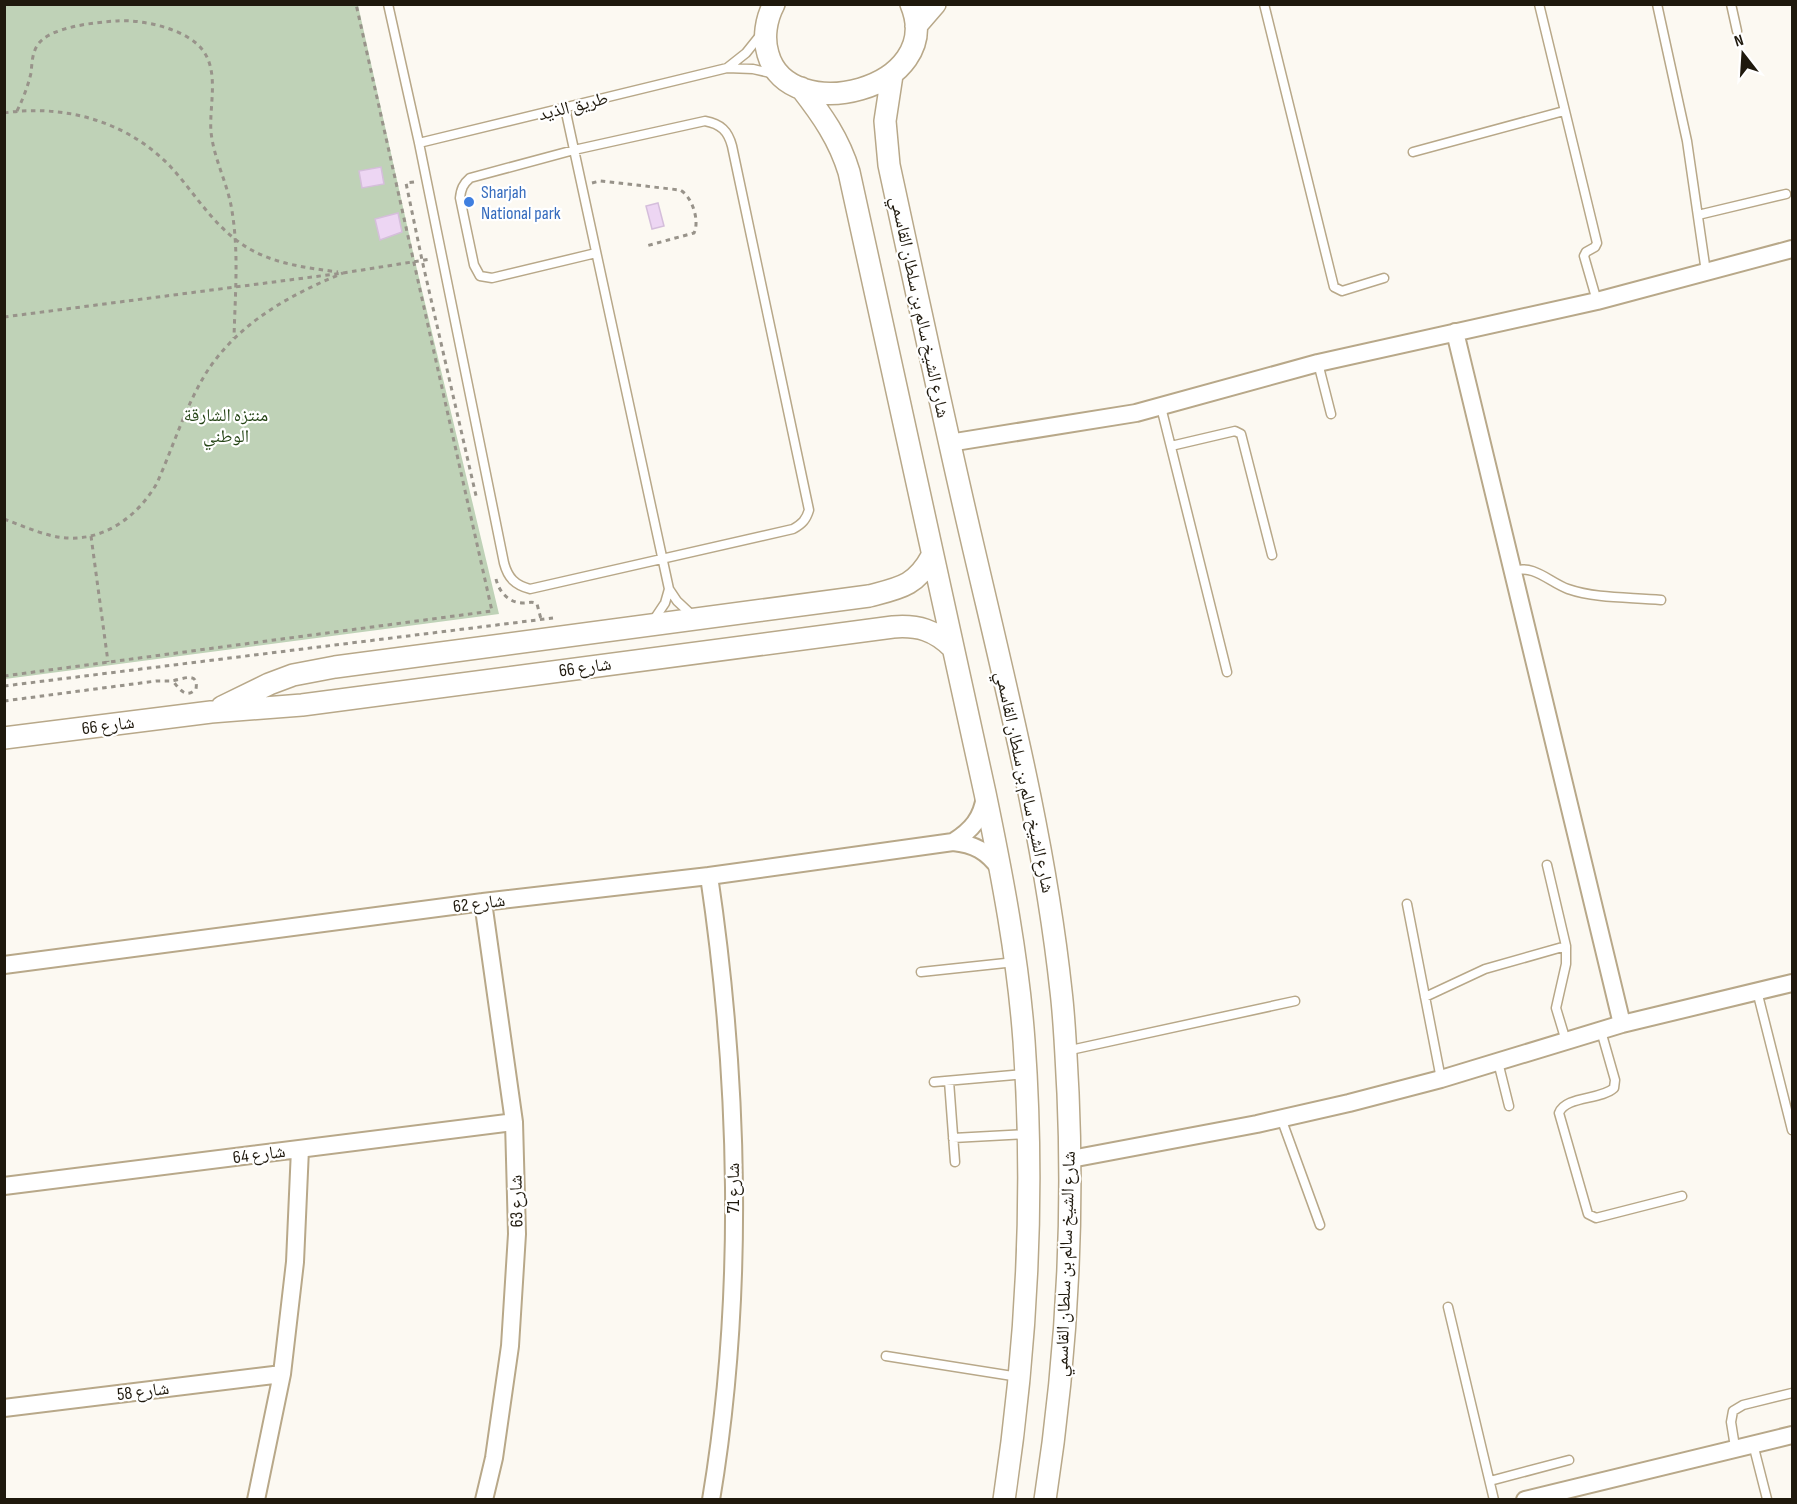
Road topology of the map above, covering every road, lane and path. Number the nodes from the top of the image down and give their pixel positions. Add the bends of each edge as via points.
1 (356, 4) edge
2 (388, 4) edge
3 (774, 4) edge
4 (911, 4) edge
5 (935, 4) edge
6 (1264, 4) edge
7 (1539, 4) edge
8 (1657, 4) edge
9 (1731, 4) edge
10 (916, 26) junction
11 (767, 27) junction
12 (1737, 31) dead end
13 (727, 68) junction
14 (780, 75) junction
15 (892, 75) junction
16 (801, 88) junction
17 (565, 108) junction
18 (17, 111) junction
19 (1564, 111) junction
20 (4, 113) edge
21 (419, 143) junction
22 (574, 150) junction
23 (1413, 152) dead end
24 (582, 186) junction
25 (1786, 194) dead end
26 (1698, 215) junction
27 (236, 240) junction
28 (646, 246) dead end
29 (1792, 249) edge
30 (596, 253) junction
31 (442, 257) junction
32 (413, 261) junction
33 (343, 273) junction
34 (1706, 274) junction
35 (1384, 278) dead end
36 (235, 287) junction
37 (1597, 301) junction
38 (4, 317) edge
39 (1455, 332) junction
40 (234, 339) junction
41 (1318, 363) junction
42 (1161, 407) junction
43 (1331, 414) dead end
44 (949, 444) junction
45 (1171, 446) junction
46 (4, 519) edge
47 (91, 536) junction
48 (1272, 555) dead end
49 (932, 556) junction
50 (662, 559) junction
51 (1513, 571) junction
52 (669, 589) junction
53 (869, 596) junction
54 (1661, 600) dead end
55 (563, 616) dead end
56 (698, 620) junction
57 (649, 626) junction
58 (841, 633) junction
59 (953, 648) junction
60 (108, 663) junction
61 (1227, 672) dead end
62 (293, 675) junction
63 (4, 676) edge
64 (173, 681) junction
65 (4, 687) edge
66 (4, 700) edge
67 (302, 705) junction
68 (211, 712) junction
69 (4, 738) edge
70 (985, 793) junction
71 (953, 842) junction
72 (1547, 866) dead end
73 (1001, 870) junction
74 (709, 876) junction
75 (483, 902) junction
76 (1407, 904) dead end
77 (1566, 946) junction
78 (1015, 962) junction
79 (4, 965) edge
80 (921, 972) dead end
81 (1792, 983) edge
82 (1757, 991) junction
83 (1425, 997) junction
84 (1295, 1001) dead end
85 (1622, 1024) junction
86 (1601, 1030) junction
87 (1566, 1041) junction
88 (1066, 1051) junction
89 (1497, 1062) junction
90 (1026, 1074) junction
91 (1441, 1078) junction
92 (949, 1081) junction
93 (934, 1082) dead end
94 (1509, 1106) dead end
95 (1281, 1118) junction
96 (514, 1122) junction
97 (1792, 1130) edge
98 (1029, 1134) junction
99 (954, 1138) junction
100 (300, 1149) junction
101 (1071, 1159) junction
102 (955, 1162) dead end
103 (4, 1186) edge
104 (1682, 1196) dead end
105 (1320, 1225) dead end
106 (1448, 1307) dead end
107 (886, 1356) dead end
108 (282, 1374) junction
109 (1020, 1377) junction
110 (1792, 1393) edge
111 (4, 1408) edge
112 (1792, 1435) edge
113 (1752, 1444) junction
114 (1736, 1447) junction
115 (1569, 1460) dead end
116 (1490, 1481) junction
117 (1767, 1499) edge
118 (256, 1500) edge
119 (484, 1500) edge
120 (711, 1500) edge
121 (1004, 1500) edge
122 (1045, 1500) edge
123 (1494, 1500) edge
124 (1525, 1500) edge

1 - 32 path
2 - 21 lane
3 - 11 street
4 - 10 street
5 - 10 street
6 - 35 lane via 1334,286 1342,291
7 - 19 lane
8 - 26 lane via 1679,99
9 - 12 lane
10 - 15 street via 908,57
11 - 13 lane, طريق الذيد via 746,53
11 - 14 street via 766,47
13 - 14 lane, طريق الذيد
13 - 17 lane, طريق الذيد
14 - 16 street
15 - 16 street via 857,90 826,92
15 - 44 street, شارع الشيخ سالم بن سلطان القاسمي via 885,121 889,165
16 - 49 street, شارع الشيخ سالم بن سلطان القاسمي via 833,133 849,172
17 - 21 lane, طريق الذيد
17 - 22 lane
18 - 20 path
18 - 27 path via 72,113 124,131 168,165
18 - 27 path via 28,85 36,48 46,37 87,24 123,20 158,26 190,39 203,50 210,65 212,140 230,199
19 - 23 lane
19 - 37 lane via 1597,243 1584,256
21 - 31 lane
22 - 24 lane
22 - 30 lane via 470,178 464,183 460,198 474,265 480,276 486,278
22 - 50 lane via 705,121 723,128 732,146 809,510 807,518 793,529
24 - 28 path via 600,181 685,192 697,225 694,233
24 - 30 lane
25 - 26 lane
26 - 34 lane
27 - 33 path via 289,265
27 - 36 path
29 - 34 street
30 - 50 lane
31 - 32 path
31 - 50 lane via 504,563 512,581 530,589 540,588
32 - 33 path
32 - 60 path via 492,611
33 - 36 path
33 - 40 path via 284,300
34 - 37 street
36 - 38 path
36 - 40 path
37 - 39 street
39 - 41 street
39 - 51 street
40 - 47 path via 200,384 149,499 123,523
41 - 42 street
41 - 43 lane
42 - 44 street
42 - 45 lane
44 - 88 street, شارع الشيخ سالم بن سلطان القاسمي via 1038,831 1062,994
45 - 48 lane via 1235,431 1241,434
45 - 61 lane
46 - 47 path via 55,537
47 - 60 path
49 - 53 street, شارع 66 via 918,578 907,585
49 - 59 street, شارع الشيخ سالم بن سلطان القاسمي
50 - 52 lane
51 - 54 lane via 1529,569 1582,592
51 - 85 street
52 - 56 lane
52 - 57 lane via 665,603
53 - 56 street, شارع 66
53 - 58 street via 880,603 881,617 871,625
55 - 65 path
56 - 57 street, شارع 66
57 - 62 street, شارع 66
58 - 59 street, شارع 66 via 909,626 941,636
58 - 67 street, شارع 66
59 - 70 street, شارع الشيخ سالم بن سلطان القاسمي
60 - 63 path
62 - 67 street via 279,684 279,694
62 - 68 street, شارع 66
64 - 64 path via 186,694 196,689 194,679 188,676
64 - 66 path
67 - 68 street, شارع 66
68 - 69 street, شارع 66
70 - 71 street via 977,823
70 - 73 street, شارع الشيخ سالم بن سلطان القاسمي
71 - 73 street, شارع 62 via 981,849
71 - 74 street, شارع 62
72 - 77 lane
73 - 78 street, شارع الشيخ سالم بن سلطان القاسمي
74 - 75 street, شارع 62
74 - 120 street, شارع 71 via 720,951 733,1168 728,1340
75 - 79 street, شارع 62
75 - 96 street, شارع 63
76 - 83 lane
77 - 83 lane via 1485,969
77 - 87 lane via 1556,1008
78 - 80 lane
78 - 90 street, شارع الشيخ سالم بن سلطان القاسمي
81 - 82 street
82 - 85 street
82 - 97 lane
83 - 91 lane
84 - 88 lane
85 - 86 street
86 - 87 street
86 - 104 lane via 1616,1080 1614,1088 1567,1104 1559,1113 1588,1214 1596,1218
87 - 89 street
88 - 101 street, شارع الشيخ سالم بن سلطان القاسمي
89 - 91 street
89 - 94 lane
90 - 92 lane
90 - 98 street, شارع الشيخ سالم بن سلطان القاسمي
91 - 95 street
92 - 93 lane
92 - 99 lane
95 - 101 street
95 - 105 lane
96 - 100 street, شارع 64
96 - 119 street, شارع 63 via 517,1234 510,1346
98 - 99 lane
98 - 109 street, شارع الشيخ سالم بن سلطان القاسمي via 1027,1293
99 - 102 lane
100 - 103 street, شارع 64
100 - 108 street via 295,1262
101 - 122 street, شارع الشيخ سالم بن سلطان القاسمي via 1067,1310
106 - 116 lane
107 - 109 lane
108 - 111 street, شارع 58
108 - 118 street
109 - 121 street, شارع الشيخ سالم بن سلطان القاسمي
110 - 114 lane via 1743,1404 1733,1411
112 - 113 street
113 - 114 street
113 - 117 lane
114 - 124 street
115 - 116 lane
116 - 123 lane

